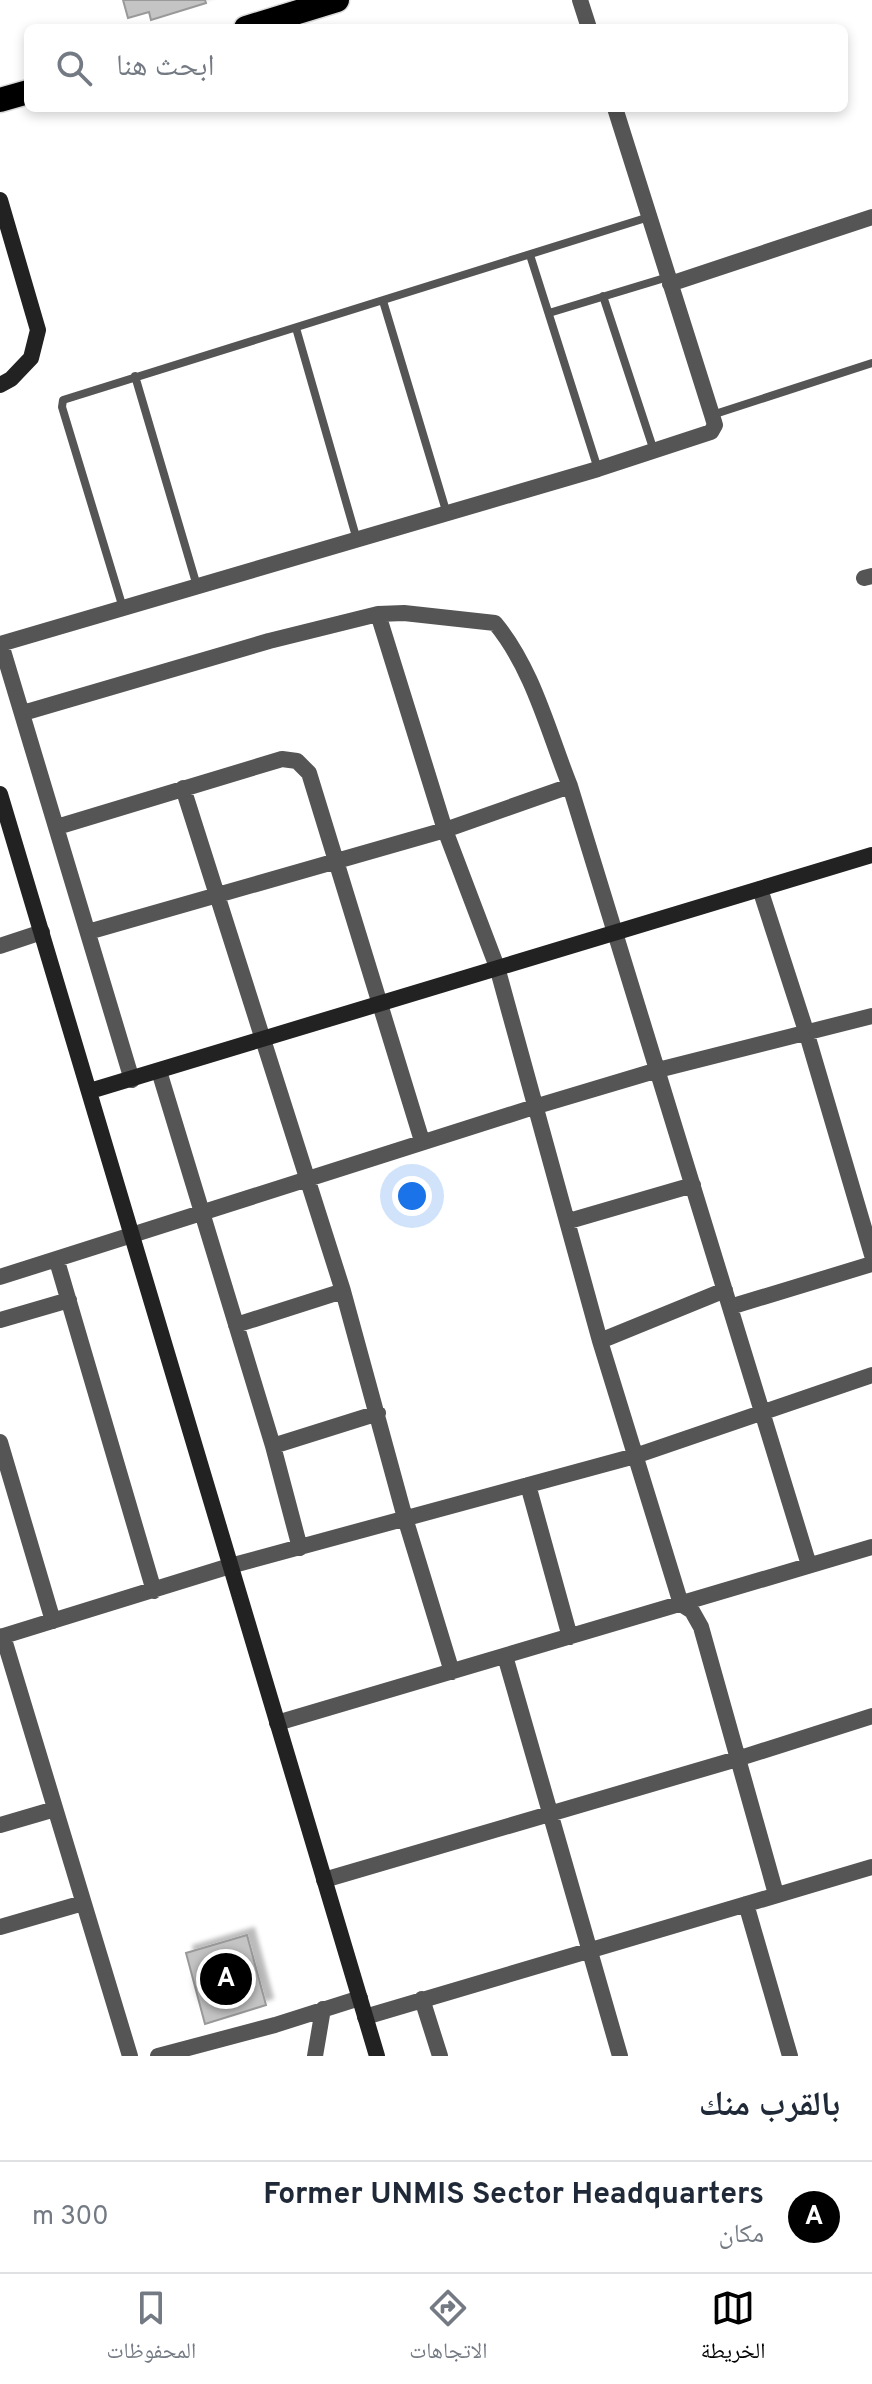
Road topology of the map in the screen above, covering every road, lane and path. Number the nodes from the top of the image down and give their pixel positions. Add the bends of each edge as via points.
1 (337, 0) edge
2 (580, 0) edge
3 (259, 24) edge
4 (588, 24) edge
5 (24, 93) edge
6 (0, 100) edge
7 (616, 112) edge
8 (0, 200) edge
9 (649, 217) junction
10 (872, 217) edge
11 (530, 255) junction
12 (669, 280) junction
13 (603, 296) junction
14 (383, 301) junction
15 (549, 313) junction
16 (296, 328) junction
17 (872, 363) edge
18 (135, 376) junction
19 (0, 385) edge
20 (712, 415) junction
21 (655, 452) junction
22 (598, 469) junction
23 (447, 514) junction
24 (357, 540) junction
25 (197, 587) junction
26 (123, 608) junction
27 (378, 614) junction
28 (1, 644) edge
29 (23, 713) junction
30 (570, 786) junction
31 (183, 788) junction
32 (0, 794) edge
33 (57, 827) junction
34 (445, 830) junction
35 (872, 857) edge
36 (336, 861) junction
37 (760, 889) junction
38 (217, 895) junction
39 (42, 932) junction
40 (88, 932) junction
41 (616, 933) junction
42 (0, 946) edge
43 (497, 967) junction
44 (380, 1004) junction
45 (872, 1016) edge
46 (806, 1031) junction
47 (262, 1040) junction
48 (658, 1070) junction
49 (159, 1071) junction
50 (132, 1080) junction
51 (90, 1091) junction
52 (534, 1107) junction
53 (422, 1141) junction
54 (307, 1180) junction
55 (693, 1185) junction
56 (202, 1212) junction
57 (569, 1221) junction
58 (131, 1233) junction
59 (872, 1255) edge
60 (57, 1261) junction
61 (872, 1264) edge
62 (0, 1277) edge
63 (725, 1290) junction
64 (343, 1291) junction
65 (69, 1300) junction
66 (730, 1307) junction
67 (0, 1320) edge
68 (236, 1325) junction
69 (600, 1341) junction
70 (872, 1375) edge
71 (378, 1413) junction
72 (763, 1413) junction
73 (0, 1442) edge
74 (273, 1446) junction
75 (635, 1456) junction
76 (528, 1485) junction
77 (405, 1518) junction
78 (300, 1548) junction
79 (871, 1552) edge
80 (809, 1565) junction
81 (230, 1566) junction
82 (154, 1591) junction
83 (681, 1604) junction
84 (53, 1621) junction
85 (2, 1636) edge
86 (570, 1637) junction
87 (505, 1656) junction
88 (452, 1672) junction
89 (872, 1716) edge
90 (277, 1723) junction
91 (737, 1759) junction
92 (55, 1809) junction
93 (550, 1812) junction
94 (0, 1825) edge
95 (872, 1867) edge
96 (324, 1880) junction
97 (776, 1894) junction
98 (83, 1903) junction
99 (746, 1904) junction
100 (0, 1927) edge
101 (589, 1950) junction
102 (360, 1998) junction
103 (422, 1999) junction
104 (323, 2009) junction
105 (365, 2017) junction
106 (226, 2038) junction
107 (130, 2056) edge
108 (158, 2056) edge
109 (231, 2056) edge
110 (315, 2056) edge
111 (377, 2056) edge
112 (440, 2056) edge
113 (620, 2056) edge
114 (790, 2056) edge

1 - 3 highway
2 - 4 street
5 - 6 highway
7 - 9 street
8 - 19 street via 38,330 31,358
9 - 11 lane
9 - 12 street
10 - 12 street
11 - 14 lane
11 - 15 lane
12 - 13 lane
12 - 20 street
13 - 15 lane
13 - 21 lane
14 - 16 lane
14 - 23 lane
15 - 22 lane
16 - 18 lane
16 - 24 lane
17 - 20 lane
18 - 25 lane
18 - 26 lane via 70,396 62,407
20 - 21 street via 715,425 709,434
21 - 22 street
22 - 23 street
23 - 24 street
24 - 25 street
25 - 26 street
26 - 28 street
27 - 29 street
27 - 30 street via 495,623 512,643
27 - 34 street
28 - 29 street
29 - 33 street
30 - 34 street
30 - 41 street
31 - 33 street
31 - 36 street via 282,759 297,761 309,773
31 - 38 street
32 - 39 street
33 - 40 street
34 - 36 street
34 - 43 street
35 - 37 street
36 - 38 street
36 - 44 street
37 - 41 street
37 - 46 street
38 - 40 street
38 - 47 street
39 - 42 street
39 - 51 street
40 - 50 street
41 - 43 street
41 - 48 street
43 - 44 street
43 - 52 street
44 - 47 street
44 - 53 street
45 - 46 street
46 - 48 street
46 - 59 street
47 - 49 street
47 - 54 street
48 - 52 street
48 - 55 street
49 - 50 street
49 - 56 street
50 - 51 street
51 - 58 street
52 - 53 street
52 - 57 street
53 - 54 street
54 - 56 street
54 - 64 street
55 - 57 street
55 - 63 street
56 - 58 street
56 - 68 street
57 - 69 street
58 - 60 street
58 - 81 street
60 - 62 street
60 - 65 street
61 - 66 street
63 - 66 street
63 - 69 street
64 - 68 street
64 - 71 street
65 - 67 street
65 - 82 street
66 - 72 street
68 - 74 street
69 - 75 street
70 - 72 street
71 - 74 street
71 - 77 street
72 - 75 street
72 - 80 street
73 - 84 street
74 - 78 street
75 - 76 street
75 - 83 street
76 - 77 street
76 - 86 street
77 - 78 street
77 - 88 street
78 - 81 street
79 - 80 street
80 - 83 street
81 - 82 street
81 - 90 street
82 - 84 street
83 - 86 street
83 - 91 street via 701,1627
84 - 85 street
85 - 92 street
86 - 87 street
87 - 88 street
87 - 93 street
88 - 90 street
89 - 91 street
90 - 96 street
91 - 93 street
91 - 97 street
92 - 94 street
92 - 98 street
93 - 96 street
93 - 101 street
95 - 97 street
96 - 102 street
97 - 99 street
98 - 100 street
98 - 107 street
99 - 101 street
99 - 114 street
101 - 103 street
101 - 113 street
102 - 104 street
102 - 105 street
103 - 105 street
103 - 112 street
104 - 106 street
104 - 110 street
105 - 111 street
106 - 108 street
106 - 109 street

